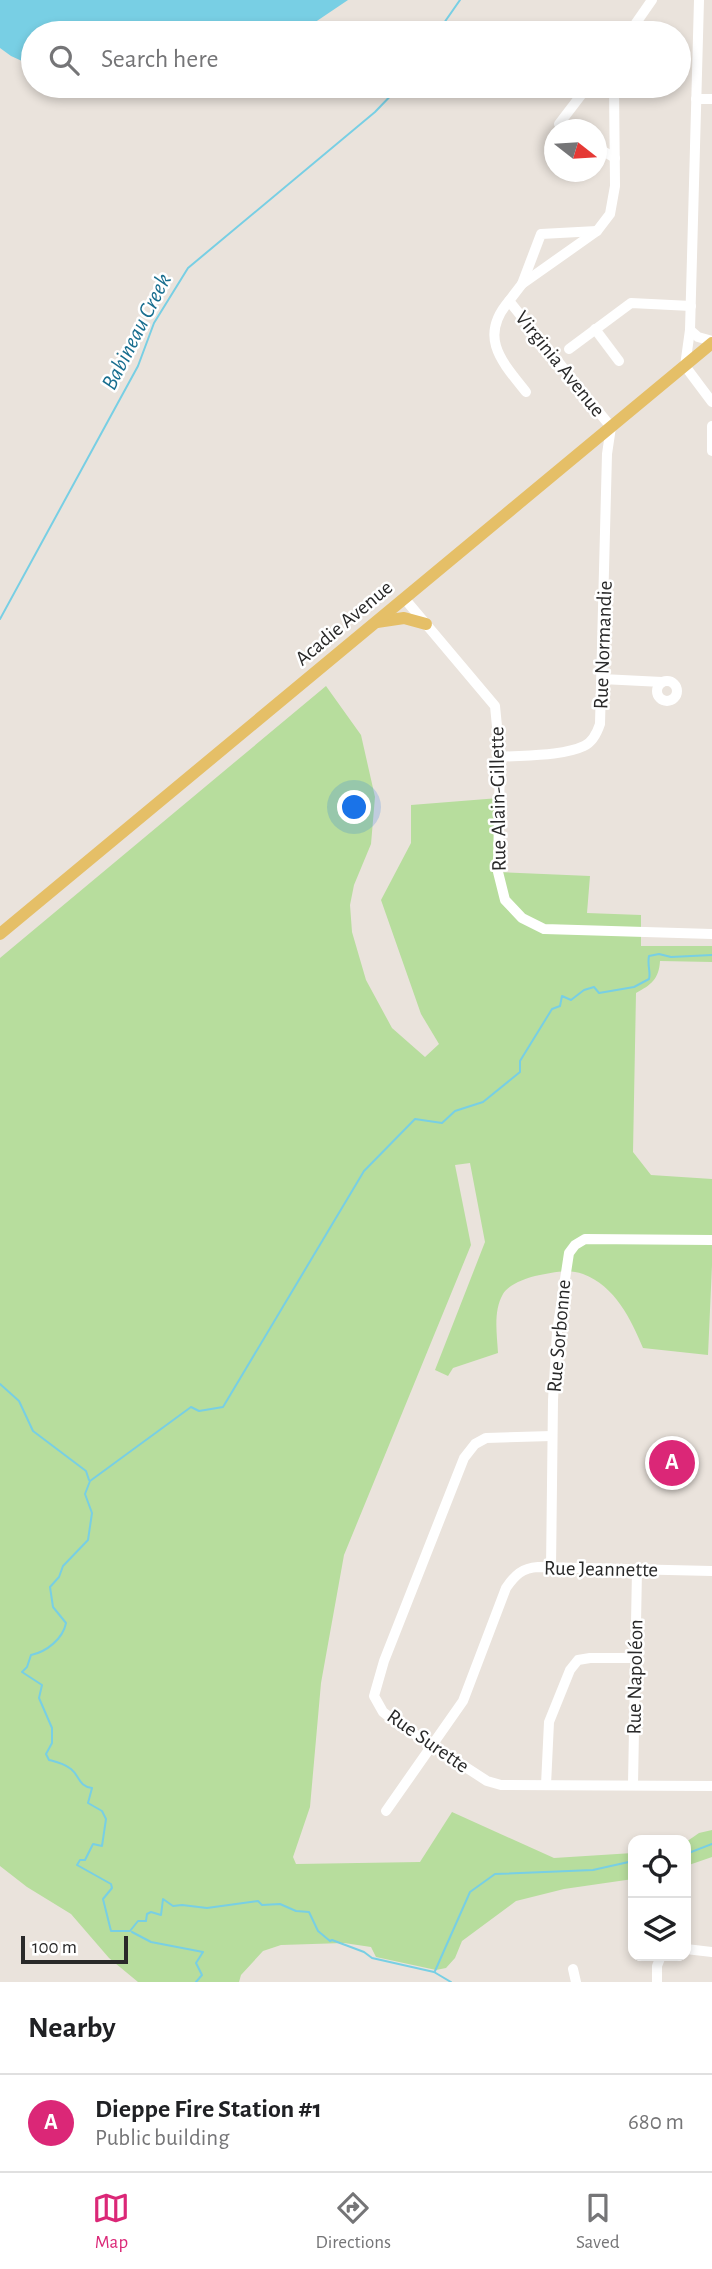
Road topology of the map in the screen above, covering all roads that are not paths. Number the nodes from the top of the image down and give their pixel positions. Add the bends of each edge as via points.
1 (652, 0) edge
2 (699, 0) edge
3 (637, 21) edge
4 (579, 98) edge
5 (614, 98) edge
6 (696, 99) junction
7 (712, 99) edge
8 (563, 119) edge
9 (607, 153) edge
10 (615, 158) junction
11 (597, 231) junction
12 (522, 284) junction
13 (509, 301) junction
14 (691, 306) junction
15 (595, 329) junction
16 (690, 330) junction
17 (712, 342) edge
18 (569, 349) dead end
19 (619, 361) dead end
20 (685, 366) junction
21 (526, 392) dead end
22 (712, 402) edge
23 (712, 426) edge
24 (611, 427) junction
25 (591, 443) junction
26 (712, 451) edge
27 (607, 454) junction
28 (404, 598) junction
29 (374, 623) junction
30 (426, 624) junction
31 (602, 679) junction
32 (662, 682) dead end
33 (500, 757) junction
34 (0, 933) edge
35 (712, 934) edge
36 (712, 1240) edge
37 (552, 1436) junction
38 (551, 1569) junction
39 (637, 1570) junction
40 (712, 1571) edge
41 (635, 1658) junction
42 (432, 1746) junction
43 (633, 1784) junction
44 (546, 1785) junction
45 (712, 1786) edge
46 (386, 1811) dead end
47 (691, 1950) edge
48 (712, 1952) edge
49 (660, 1961) edge
50 (573, 1969) dead end
51 (576, 1982) edge
52 (657, 1982) edge

1 - 3 street
2 - 6 street
4 - 8 street
5 - 10 street, Virginia Avenue
6 - 7 street
6 - 14 street
9 - 10 street
10 - 11 street, Virginia Avenue via 612,208
11 - 12 street, Virginia Avenue
11 - 12 street, Virginia Avenue via 541,234
12 - 13 street, Virginia Avenue
13 - 21 street, Virginia Avenue via 496,319 497,351
13 - 24 street, Virginia Avenue
14 - 15 street, Virginia Avenue via 631,303
14 - 16 street
15 - 18 street, Virginia Avenue
15 - 19 street
16 - 17 street
16 - 20 street
17 - 20 main road, Acadie Avenue
20 - 22 street
20 - 24 main road, Acadie Avenue
23 - 26 street
24 - 25 main road, Acadie Avenue
24 - 27 street, Rue Normandie
25 - 27 street
25 - 28 main road, Acadie Avenue
27 - 31 street, Rue Normandie
28 - 29 main road, Acadie Avenue
28 - 30 street, Rue Alain-Gillette
29 - 30 main road via 404,618
29 - 34 main road, Acadie Avenue
30 - 33 street, Rue Alain-Gillette via 495,706
31 - 32 street
31 - 33 street, Rue Normandie via 600,724 585,746
33 - 35 street, Rue Alain-Gillette via 498,872 505,900 522,918 544,929
36 - 37 street, Rue Sorbonne via 596,1238 575,1245 566,1264 557,1332
37 - 38 street, Rue Sorbonne
37 - 42 street, Rue Surette via 486,1438 464,1458 384,1661 374,1696 383,1712
38 - 39 street, Rue Jeannette
38 - 42 street, Rue Jeannette via 527,1568 515,1575 463,1701
39 - 40 street, Rue Jeannette
39 - 41 street, Rue Napoléon
41 - 43 street, Rue Napoléon
41 - 44 street via 579,1660 570,1670 549,1722
42 - 44 street, Rue Surette via 487,1781
42 - 46 street
43 - 44 street, Rue Surette
43 - 45 street, Rue Surette
47 - 48 street
49 - 52 street
50 - 51 street

